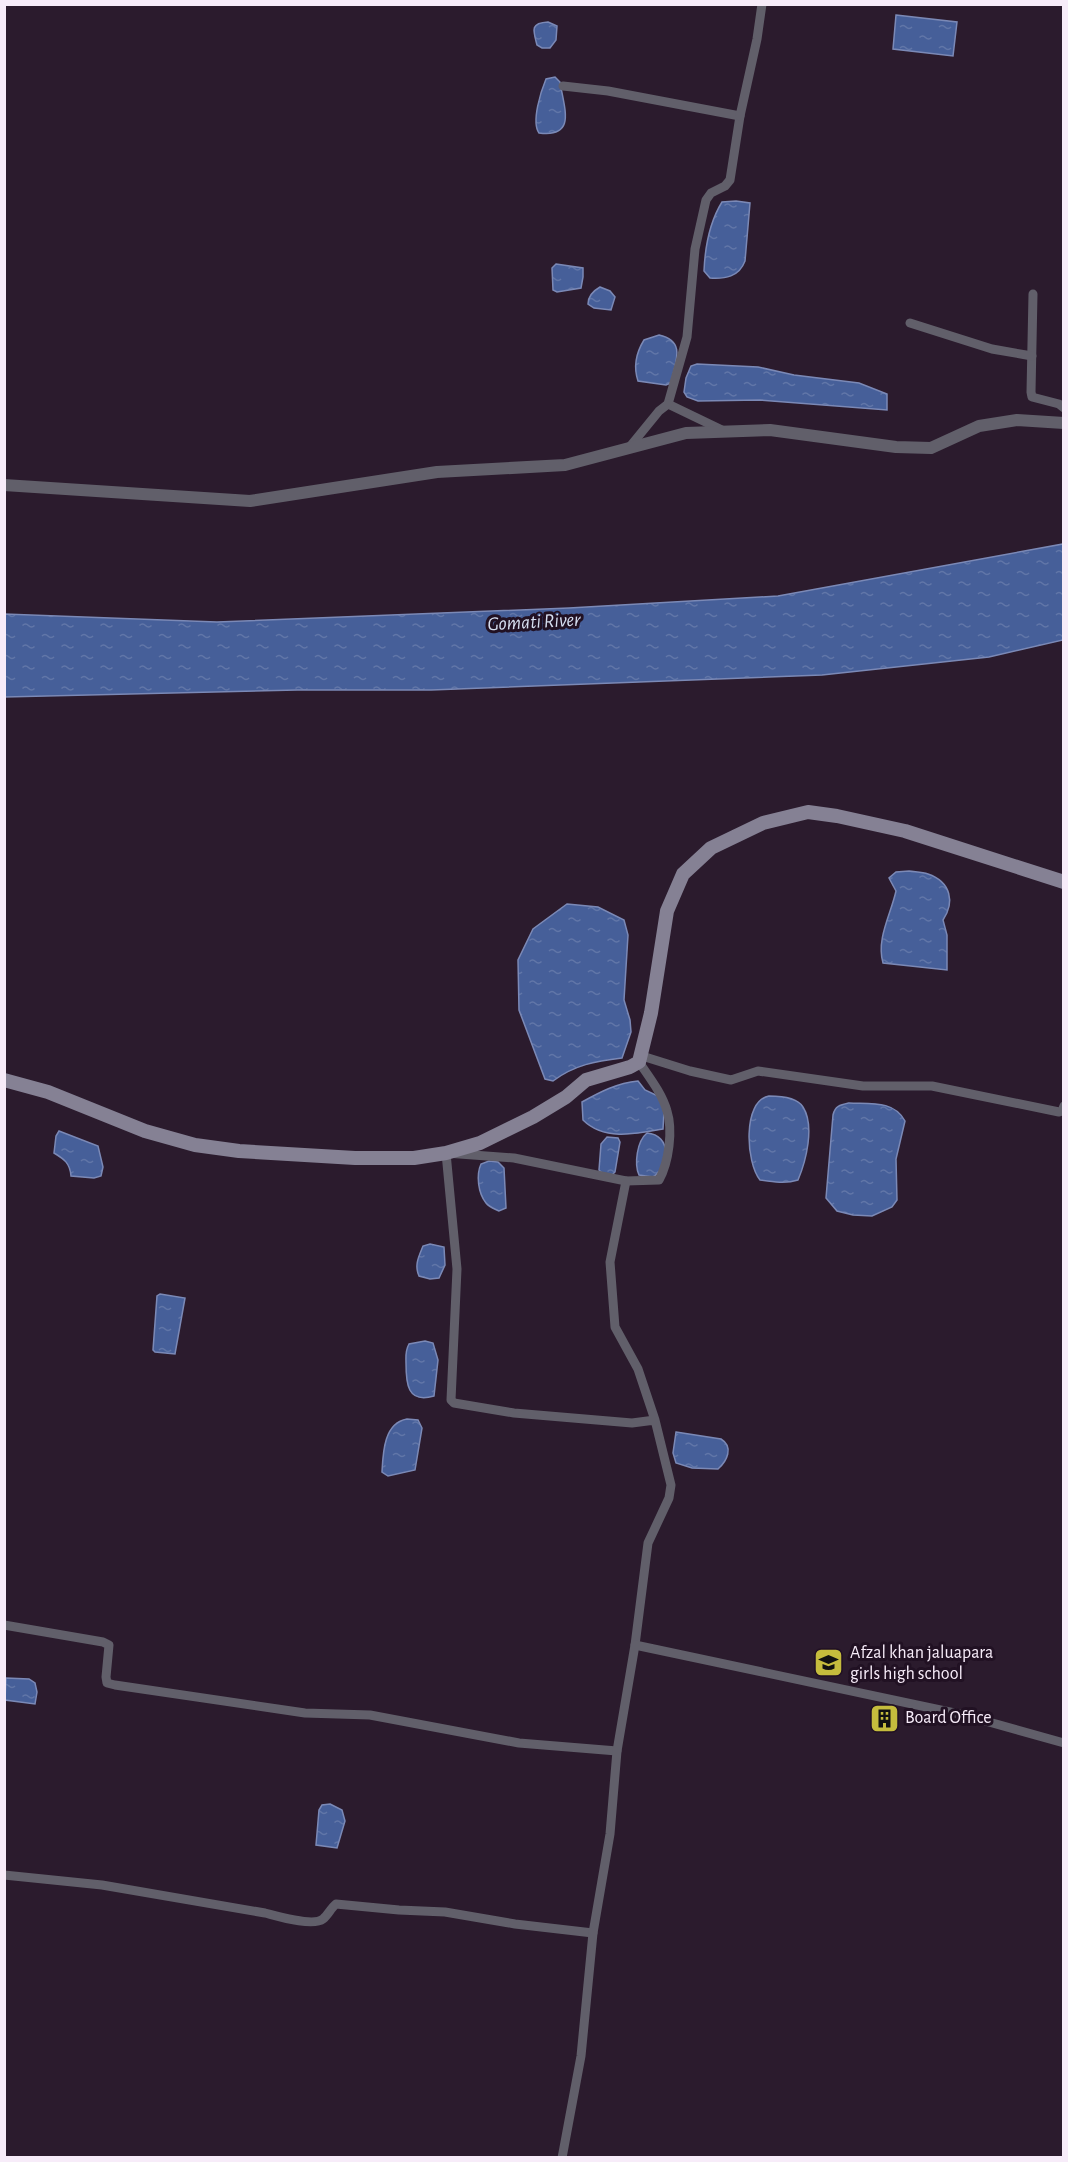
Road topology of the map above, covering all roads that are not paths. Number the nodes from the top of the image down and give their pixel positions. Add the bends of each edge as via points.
1 (762, 4) edge
2 (563, 86) dead end
3 (740, 116) junction
4 (1033, 294) dead end
5 (910, 323) dead end
6 (1032, 356) junction
7 (668, 404) junction
8 (1064, 408) edge
9 (1064, 423) edge
10 (724, 431) junction
11 (628, 449) junction
12 (4, 485) edge
13 (1064, 882) edge
14 (641, 1059) junction
15 (4, 1080) edge
16 (1064, 1106) edge
17 (446, 1153) junction
18 (626, 1181) junction
19 (655, 1420) junction
20 (4, 1625) edge
21 (635, 1645) junction
22 (1064, 1743) edge
23 (617, 1751) junction
24 (4, 1875) edge
25 (593, 1933) junction
26 (562, 2157) edge

1 - 3 street
2 - 3 street
3 - 7 street via 730,180 706,200 696,249 687,337
4 - 6 street
5 - 6 street via 992,349
6 - 8 street via 1032,397
7 - 10 street
7 - 11 street
9 - 10 street via 1017,420 979,426 930,447 896,447 770,430
10 - 11 street via 686,433
11 - 12 street via 565,465 437,472 250,501
13 - 14 main road via 905,831 837,816 808,812 762,823 711,848 683,874 667,911
14 - 16 street via 731,1080 758,1071 863,1086 932,1086 1059,1112
14 - 17 main road via 630,1067 586,1080 533,1117 480,1143
14 - 18 street via 667,1112 666,1163 659,1180
15 - 17 main road via 195,1145 355,1158 414,1158
17 - 18 street via 514,1158
17 - 19 street via 458,1269 451,1400 528,1414 632,1423
18 - 19 street via 610,1262 615,1327 638,1369
19 - 21 street via 671,1485 648,1543
20 - 23 street via 109,1645 106,1677 107,1683 115,1685 305,1713 370,1715 519,1743
21 - 22 street via 964,1715
21 - 23 street
23 - 25 street via 610,1834
24 - 25 street via 102,1885 318,1922 336,1904 446,1912
25 - 26 street via 581,2056

